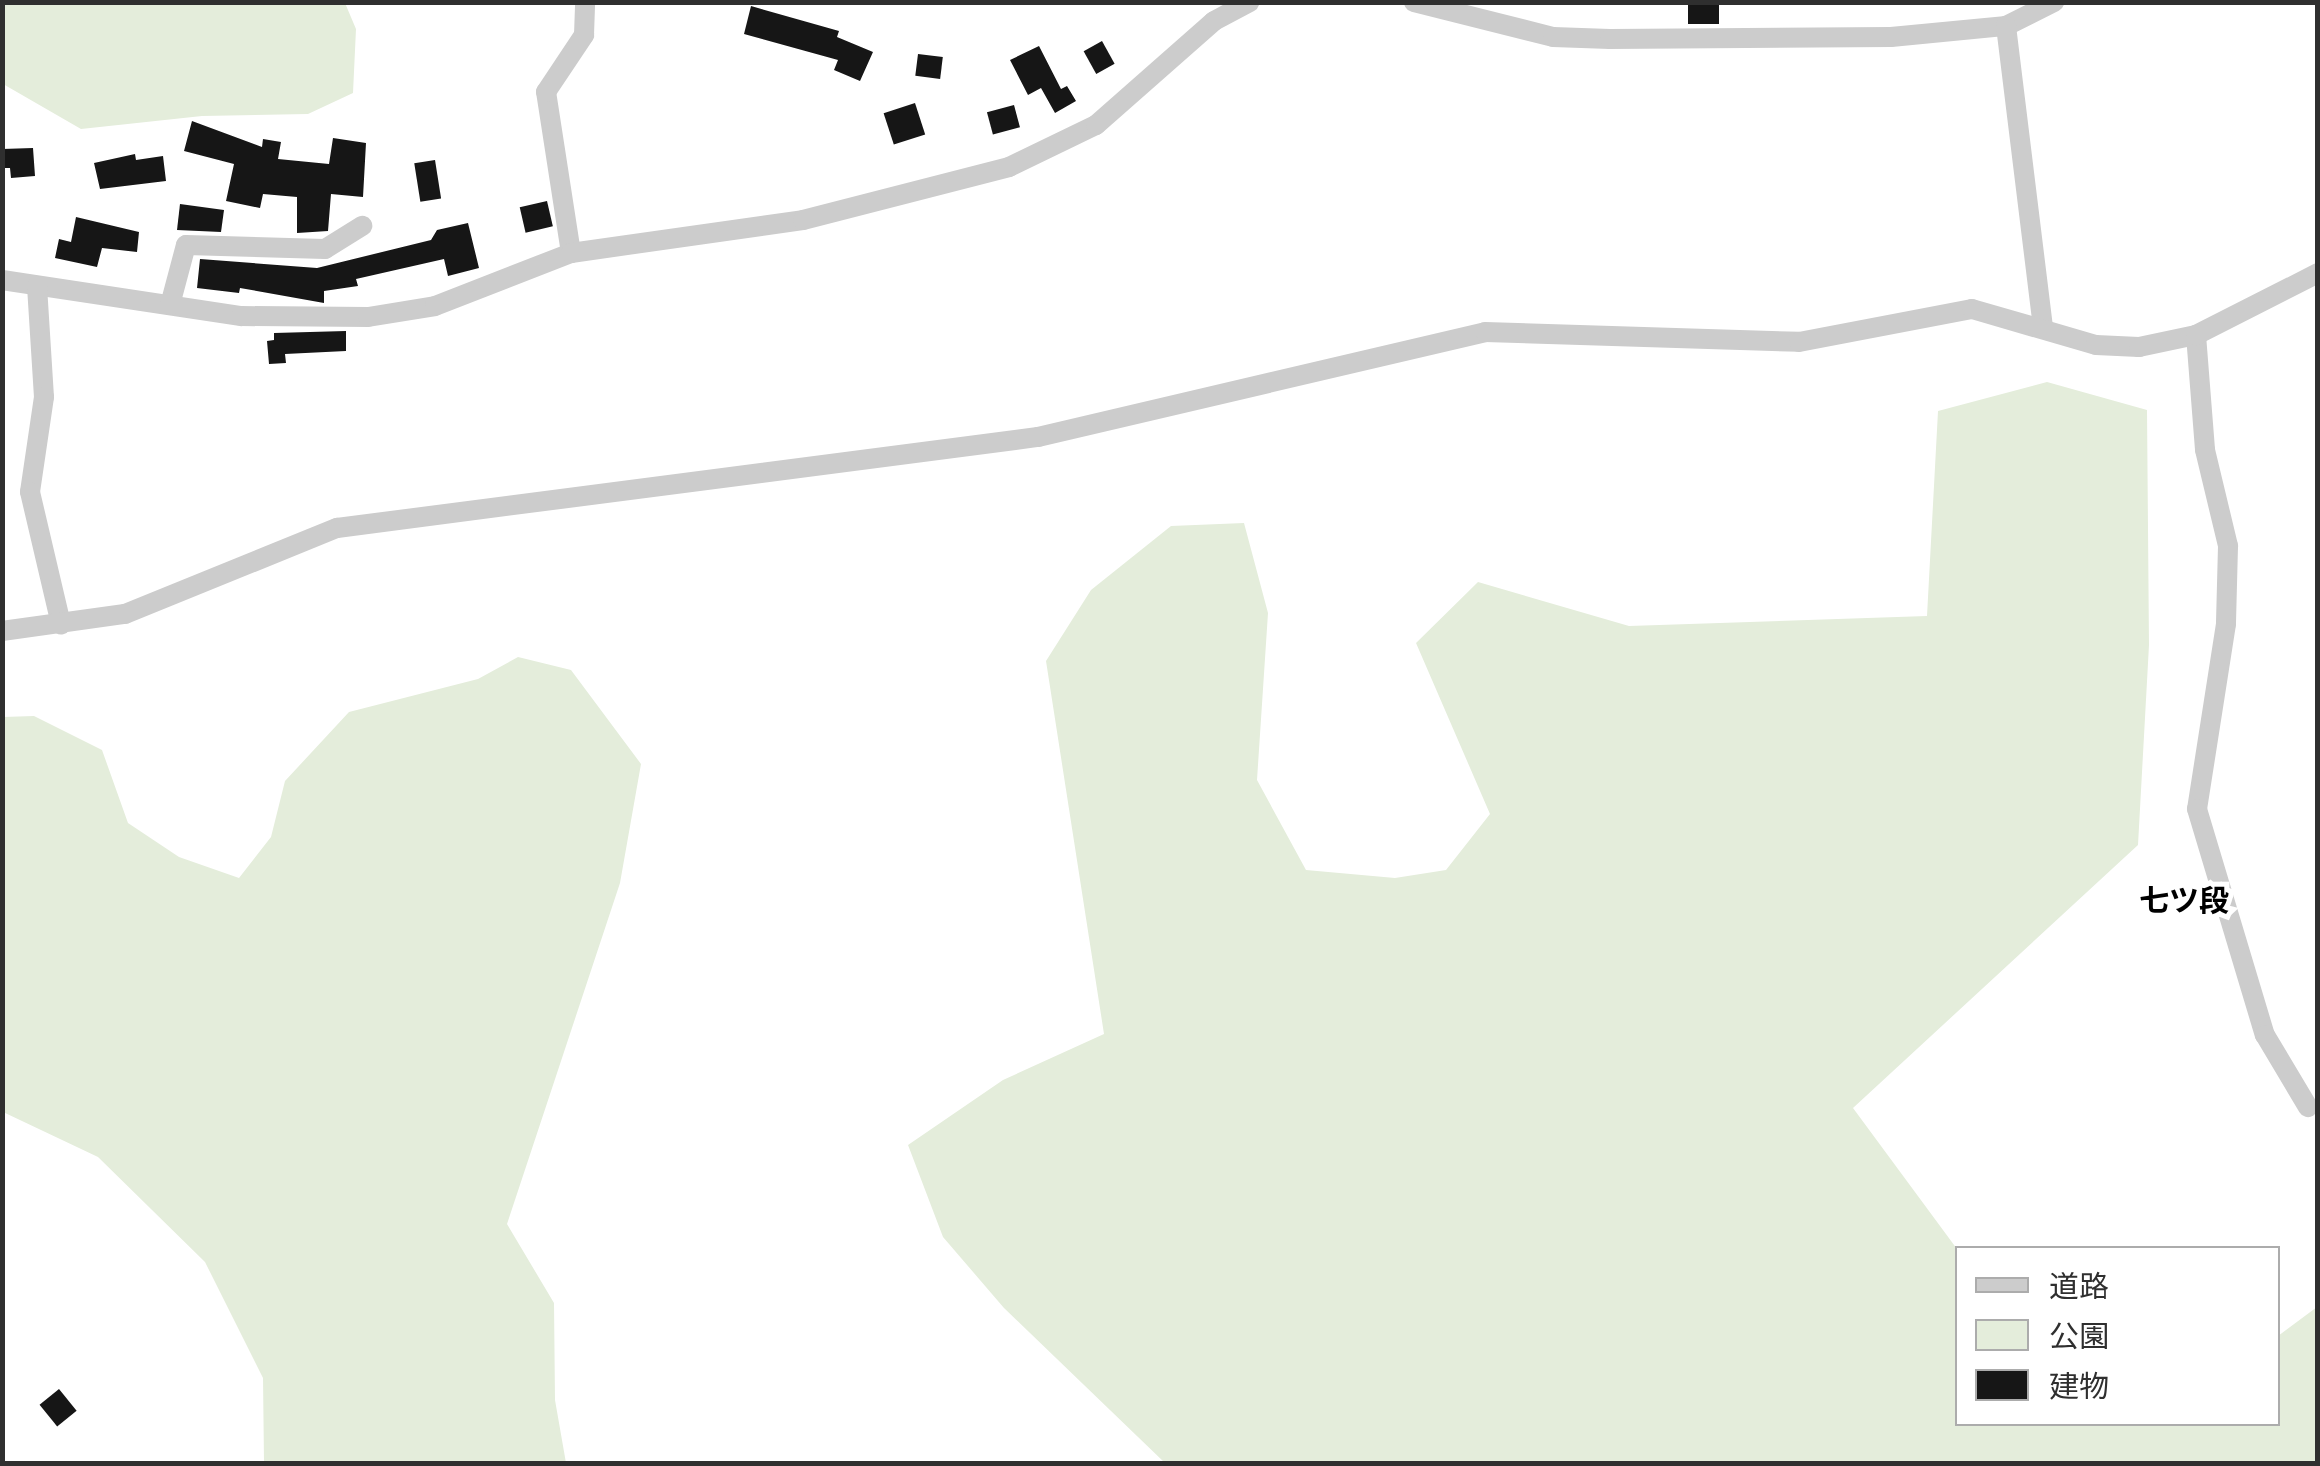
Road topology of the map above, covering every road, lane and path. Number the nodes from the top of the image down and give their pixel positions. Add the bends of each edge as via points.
1 (585, 2) edge
2 (1249, 2) edge
3 (1414, 2) edge
4 (2054, 2) edge
5 (2006, 26) junction
6 (362, 226) dead end
7 (571, 254) junction
8 (2318, 272) edge
9 (2, 280) edge
10 (37, 286) junction
11 (170, 306) junction
12 (2043, 329) junction
13 (2196, 335) junction
14 (62, 624) junction
15 (2, 631) edge
16 (2308, 1107) dead end

1 - 7 street via 584,35 546,92
2 - 7 street via 1214,21 1096,125 1009,167 804,220
3 - 5 street via 1554,37 1891,36
4 - 5 street
5 - 12 street
6 - 11 street via 325,249 186,245
7 - 11 street via 435,306 368,317 240,316
8 - 13 street
9 - 10 street
10 - 11 street
10 - 14 street via 44,397 30,492
12 - 13 street via 2096,345 2138,348
12 - 14 street via 1972,309 1799,342 1486,332 1038,437 337,528 126,614
13 - 16 street via 2205,450 2228,546 2226,624 2197,809 2264,1035
14 - 15 street

